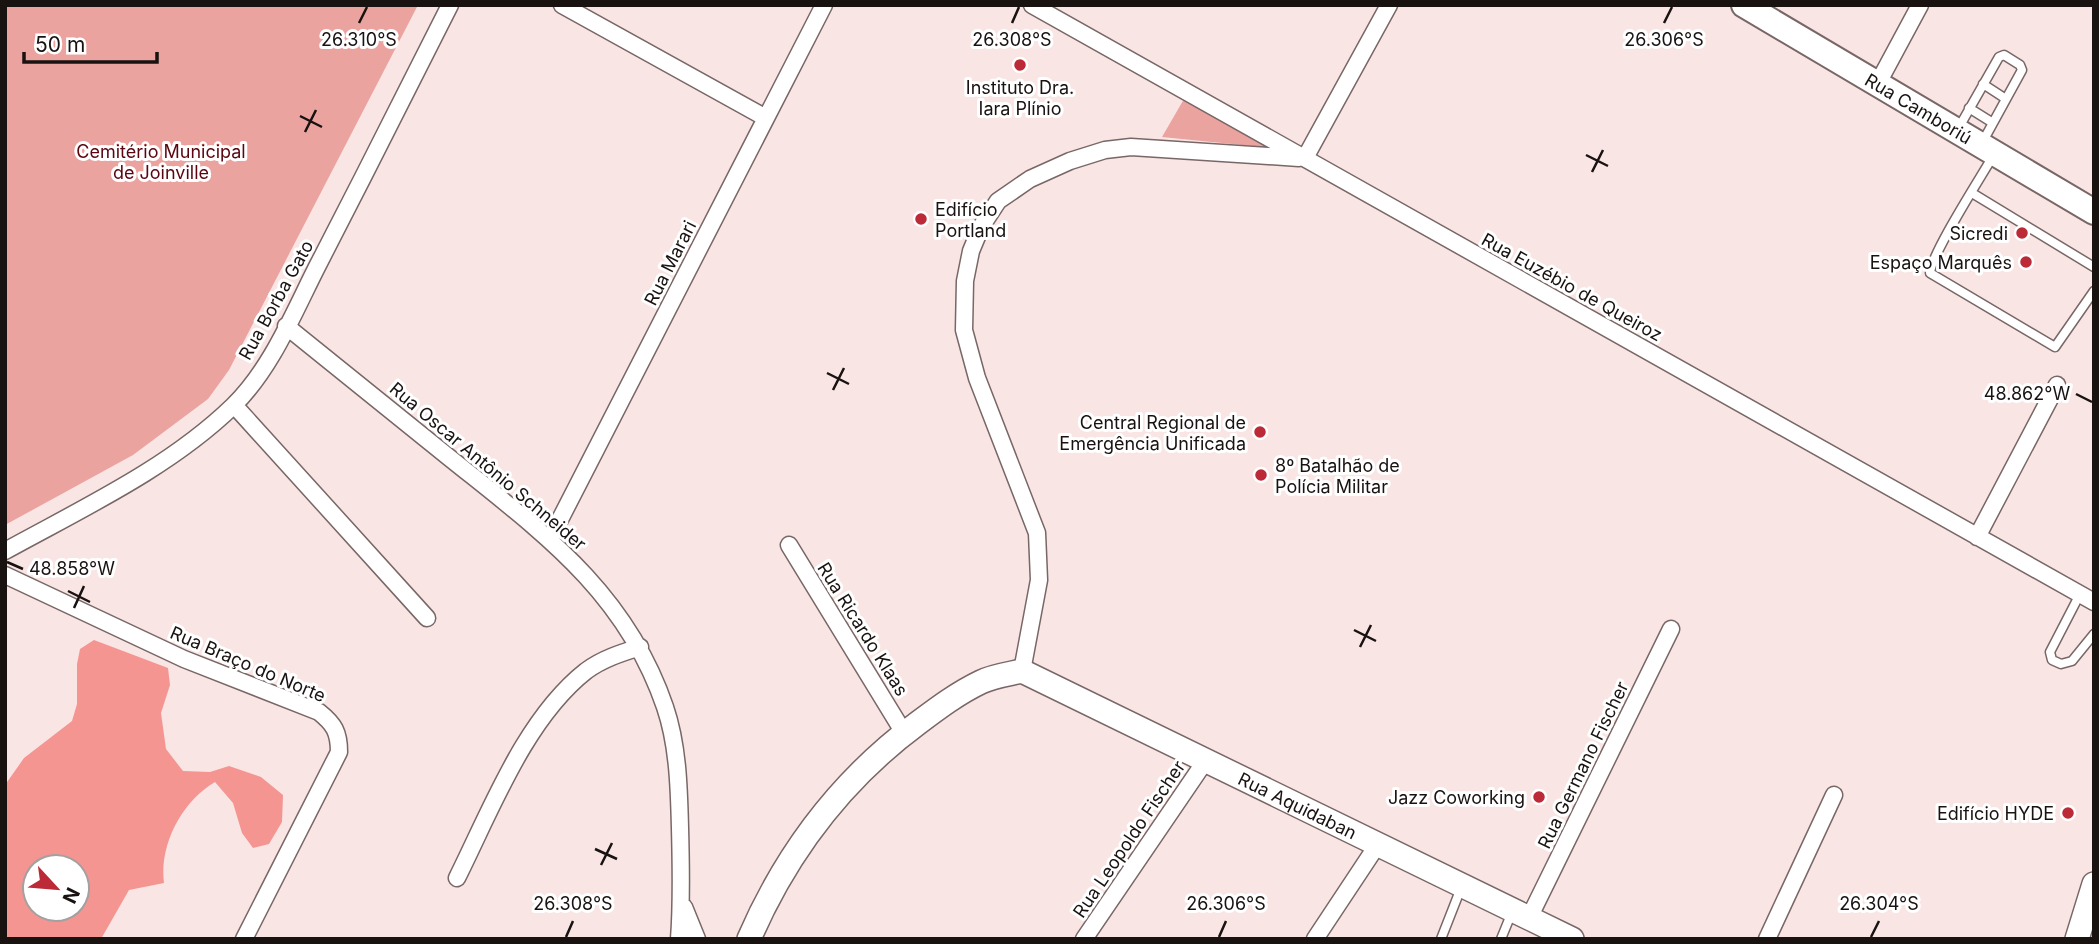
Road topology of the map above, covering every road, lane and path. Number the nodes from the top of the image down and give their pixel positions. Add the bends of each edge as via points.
1 (450, 5) edge
2 (562, 5) edge
3 (824, 5) edge
4 (1032, 5) edge
5 (1389, 5) edge
6 (1744, 5) edge
7 (1920, 5) edge
8 (1769, 12) edge
9 (1983, 84) junction
10 (1877, 85) junction
11 (2006, 99) junction
12 (1969, 108) junction
13 (766, 118) junction
14 (1993, 122) junction
15 (1956, 131) junction
16 (1988, 149) junction
17 (1305, 158) junction
18 (1972, 193) junction
19 (2092, 207) edge
20 (2094, 267) edge
21 (2094, 291) edge
22 (286, 326) junction
23 (2056, 385) dead end
24 (234, 405) junction
25 (1977, 537) junction
26 (550, 539) junction
27 (789, 545) dead end
28 (5, 551) edge
29 (5, 575) edge
30 (2087, 598) edge
31 (426, 618) dead end
32 (1671, 629) dead end
33 (2094, 634) edge
34 (640, 647) junction
35 (1022, 671) junction
36 (904, 733) junction
37 (1206, 760) junction
38 (1835, 794) dead end
39 (1378, 844) junction
40 (457, 878) dead end
41 (2094, 884) edge
42 (1462, 885) junction
43 (682, 902) junction
44 (764, 905) junction
45 (1521, 914) junction
46 (244, 939) edge
47 (680, 939) edge
48 (697, 939) edge
49 (731, 939) edge
50 (749, 939) edge
51 (1084, 939) edge
52 (1315, 939) edge
53 (1441, 939) edge
54 (1501, 939) edge
55 (1572, 939) edge
56 (1767, 939) edge
57 (2077, 939) edge

1 - 22 street, Rua Borba Gato
2 - 13 street
3 - 13 street, Rua Marari
4 - 17 street, Rua Euzébio de Queiroz
5 - 17 street
6 - 8 main road, Rua Camboriú
7 - 10 street
8 - 10 main road, Rua Camboriú
9 - 11 lane
9 - 11 lane via 2001,55 2020,65 2022,70
9 - 12 lane
10 - 15 main road, Rua Camboriú
11 - 14 lane
12 - 14 lane
12 - 15 lane
13 - 26 street, Rua Marari
14 - 16 lane
15 - 16 main road, Rua Camboriú
16 - 18 lane
16 - 19 main road, Rua Camboriú
17 - 25 street, Rua Euzébio de Queiroz
17 - 35 street via 1132,147 1105,150 1030,179 998,201 988,214 971,251 964,330 985,403 1037,533 1039,580
18 - 20 lane
18 - 21 lane via 1929,269 1933,276 2055,348
22 - 24 street, Rua Borba Gato via 256,378
22 - 26 street, Rua Oscar Antônio Schneider
23 - 25 street
24 - 28 street, Rua Borba Gato via 139,475
24 - 31 street
25 - 30 street, Rua Euzébio de Queiroz
26 - 34 street, Rua Oscar Antônio Schneider via 602,593
27 - 36 street, Rua Ricardo Klaas
29 - 46 street, Rua Braço do Norte via 184,659 319,712 333,723 340,752
30 - 33 lane via 2049,652 2052,660 2061,664 2072,661
32 - 45 street, Rua Germano Fischer
34 - 40 street via 605,659 559,699 525,746
34 - 43 street, Rua Oscar Antônio Schneider via 666,710 674,748
35 - 36 street via 983,681
35 - 37 street, Rua Aquidaban
36 - 44 street via 846,786 813,824
37 - 39 street, Rua Aquidaban
37 - 51 street, Rua Leopoldo Fischer
38 - 56 street
39 - 42 street, Rua Aquidaban
39 - 52 street
41 - 57 street
42 - 45 street, Rua Aquidaban
42 - 53 lane
43 - 47 street, Rua Oscar Antônio Schneider
43 - 48 street, Rua Oscar Antônio Schneider
44 - 49 street
44 - 50 street
45 - 54 lane
45 - 55 street, Rua Aquidaban

